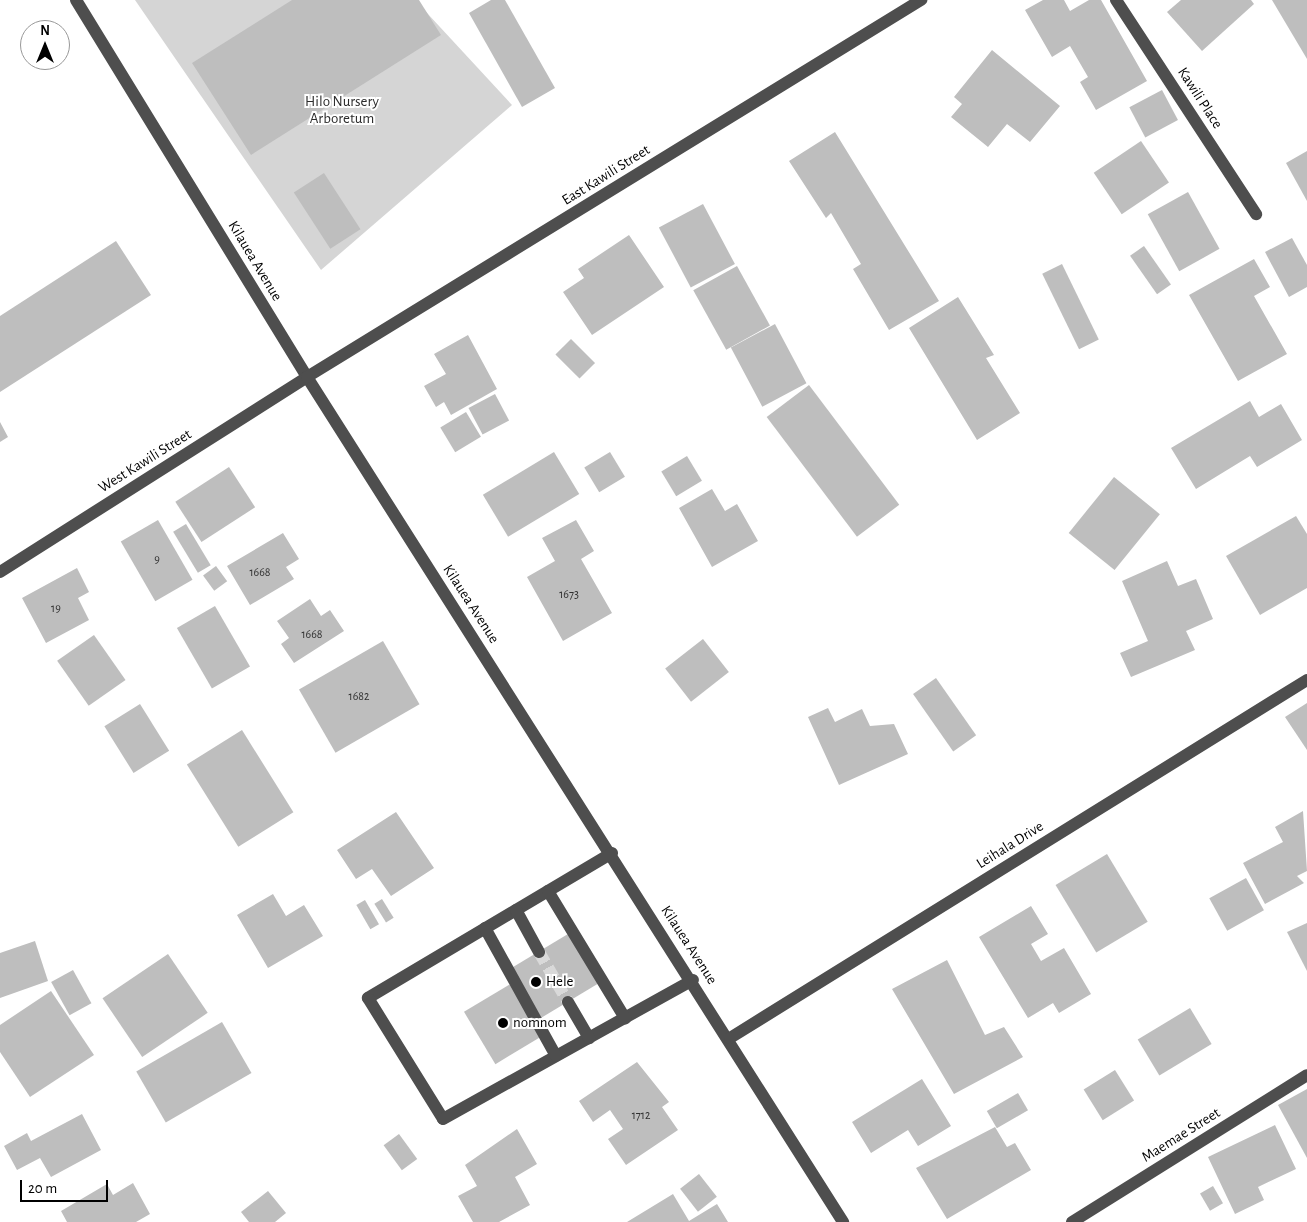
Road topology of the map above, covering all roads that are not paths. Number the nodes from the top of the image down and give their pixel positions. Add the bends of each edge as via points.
1 (76, 0) edge
2 (921, 0) edge
3 (1116, 0) edge
4 (1256, 214) dead end
5 (307, 377) junction
6 (0, 572) edge
7 (1307, 680) edge
8 (612, 854) junction
9 (548, 891) junction
10 (516, 910) junction
11 (485, 928) junction
12 (539, 952) tunnel mouth
13 (693, 980) junction
14 (568, 1002) tunnel mouth
15 (625, 1018) junction
16 (589, 1038) junction
17 (730, 1038) junction
18 (556, 1056) junction
19 (1307, 1075) edge
20 (843, 1222) edge
21 (1072, 1222) edge

1 - 5 street, Kilauea Avenue
2 - 5 street, East Kawili Street
3 - 4 street, Kawili Place
5 - 6 street, West Kawili Street
5 - 8 street, Kilauea Avenue
7 - 17 street, Leihala Drive
8 - 9 street
8 - 13 street, Kilauea Avenue
9 - 10 street
9 - 15 street
10 - 11 street
10 - 12 street
11 - 18 street
11 - 18 street via 368,998 442,1120
13 - 15 street
13 - 17 street, Kilauea Avenue
14 - 16 street
15 - 16 street
16 - 18 street
17 - 20 street, Kilauea Avenue
19 - 21 street, Maemae Street

